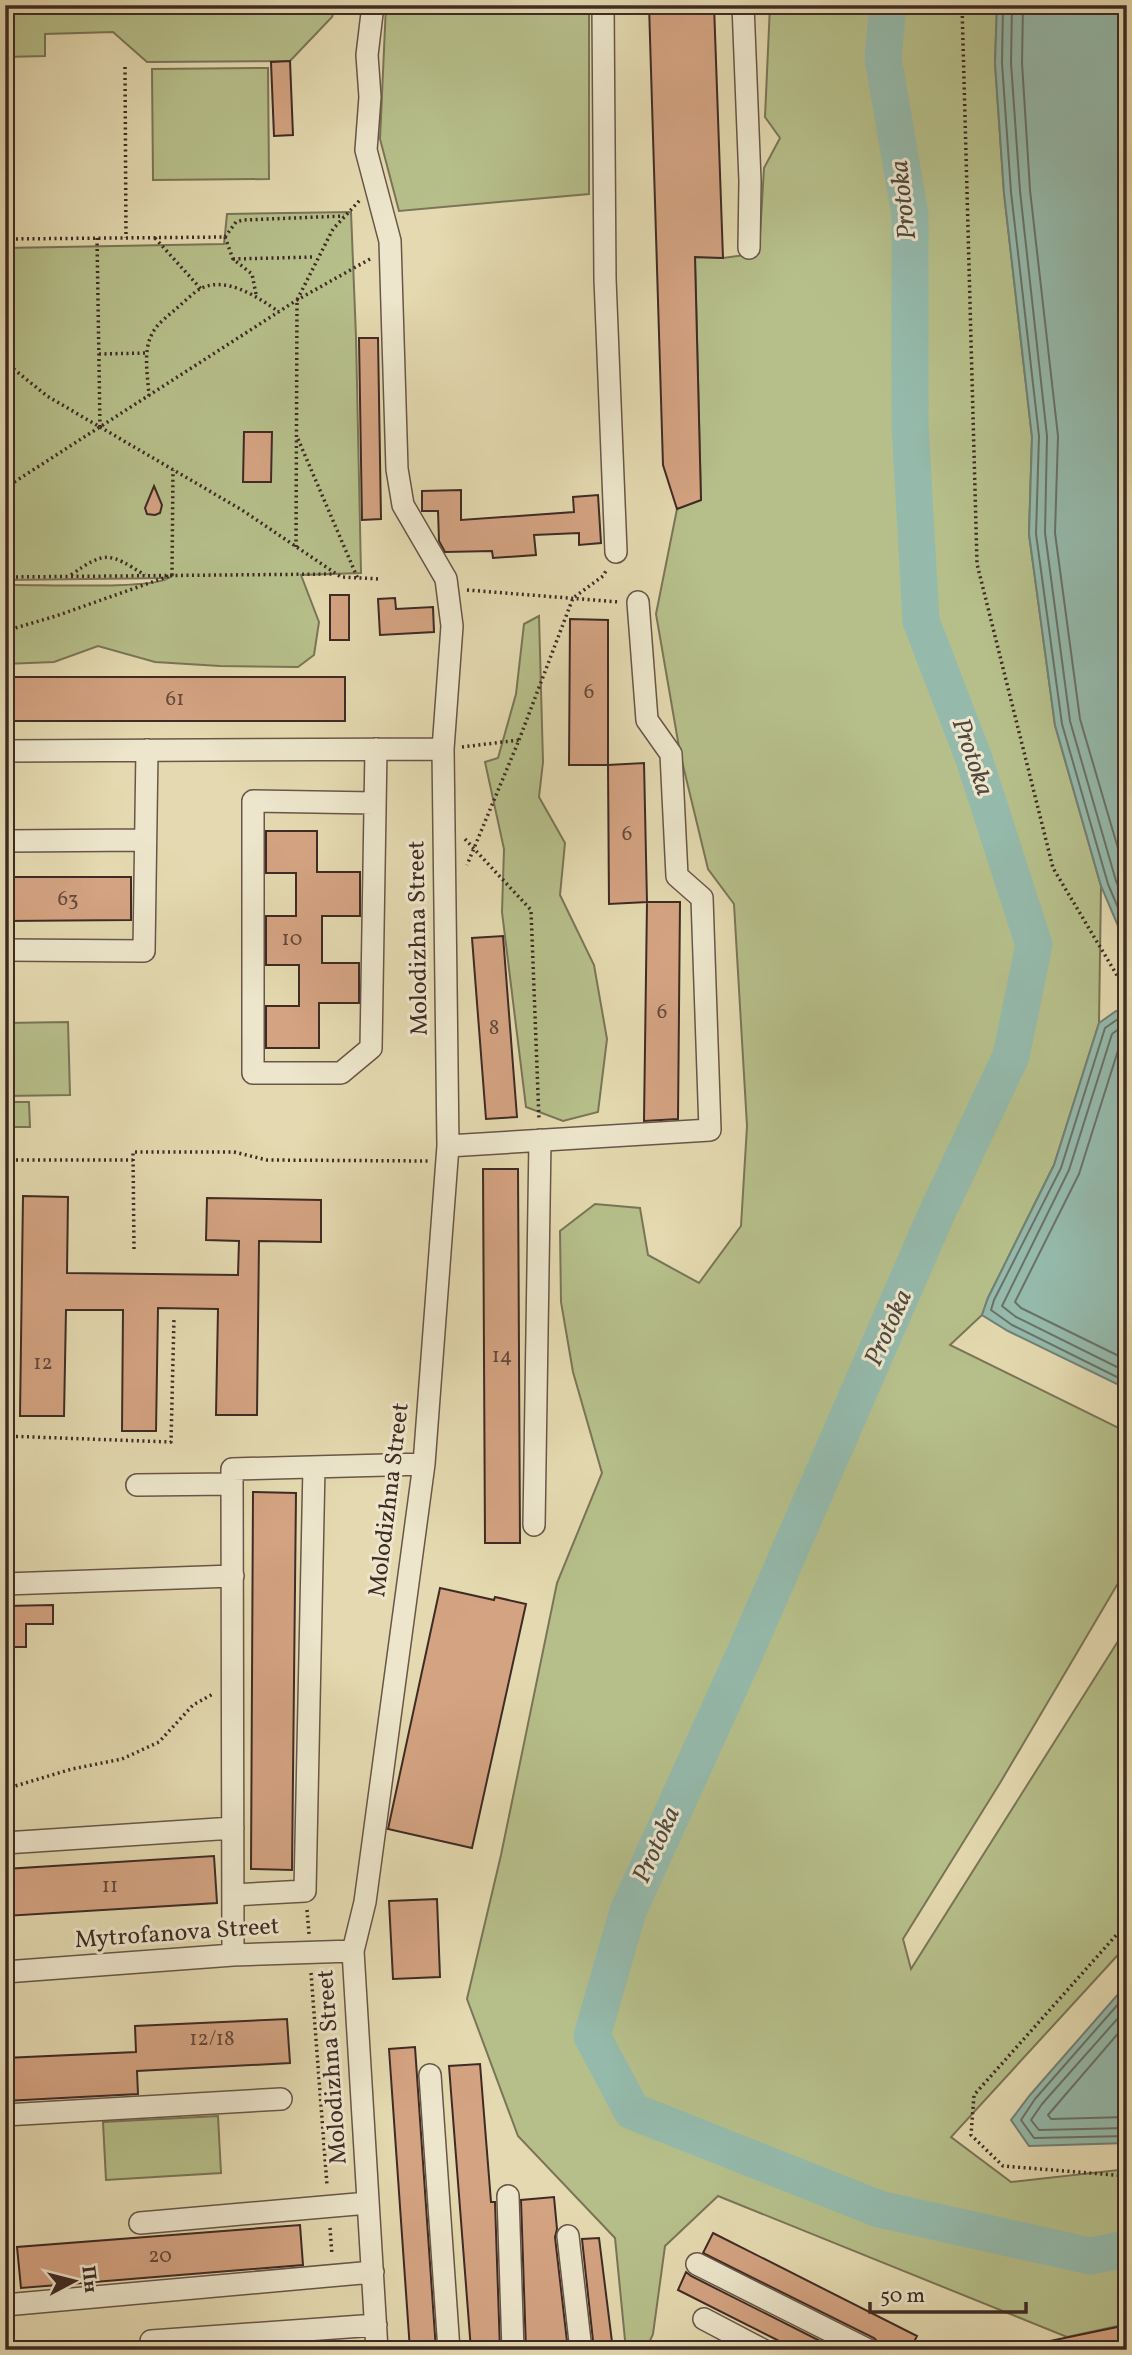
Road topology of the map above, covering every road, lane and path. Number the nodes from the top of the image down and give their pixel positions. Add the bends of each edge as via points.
1 (373, 5) edge
2 (603, 5) edge
3 (743, 5) edge
4 (962, 5) edge
5 (125, 67) dead end
6 (374, 187) junction
7 (344, 216) junction
8 (154, 237) junction
9 (225, 237) junction
10 (97, 238) junction
11 (126, 238) junction
12 (5, 239) edge
13 (390, 241) junction
14 (749, 248) dead end
15 (317, 257) junction
16 (233, 259) junction
17 (201, 289) junction
18 (256, 295) junction
19 (297, 300) junction
20 (279, 312) junction
21 (147, 353) junction
22 (99, 354) junction
23 (5, 362) edge
24 (149, 397) junction
25 (100, 428) junction
26 (297, 438) junction
27 (173, 470) junction
28 (5, 488) edge
29 (296, 547) junction
30 (616, 552) joint
31 (335, 574) junction
32 (172, 575) junction
33 (70, 576) junction
34 (146, 576) junction
35 (5, 577) edge
36 (358, 579) junction
37 (380, 579) dead end
38 (446, 579) junction
39 (573, 598) junction
40 (638, 603) joint
41 (5, 631) edge
42 (519, 740) junction
43 (376, 749) junction
44 (443, 749) junction
45 (147, 750) junction
46 (5, 751) edge
47 (374, 803) junction
48 (444, 817) junction
49 (145, 840) junction
50 (5, 841) edge
51 (473, 848) junction
52 (464, 872) dead end
53 (5, 950) edge
54 (1127, 980) edge
55 (540, 1140) junction
56 (448, 1154) junction
57 (5, 1160) edge
58 (133, 1160) junction
59 (134, 1249) dead end
60 (174, 1318) dead end
61 (5, 1436) edge
62 (424, 1464) junction
63 (314, 1467) junction
64 (232, 1484) junction
65 (137, 1485) dead end
66 (534, 1525) dead end
67 (233, 1576) junction
68 (5, 1584) edge
69 (233, 1683) junction
70 (5, 1789) edge
71 (233, 1828) junction
72 (5, 1843) edge
73 (305, 1891) junction
74 (233, 1895) junction
75 (1127, 1923) edge
76 (353, 1951) junction
77 (310, 1952) junction
78 (233, 1955) junction
79 (5, 1972) edge
80 (430, 2075) dead end
81 (281, 2099) dead end
82 (5, 2115) edge
83 (1127, 2176) edge
84 (508, 2196) dead end
85 (368, 2203) junction
86 (328, 2206) junction
87 (140, 2222) dead end
88 (568, 2236) dead end
89 (697, 2264) dead end
90 (373, 2272) junction
91 (333, 2276) junction
92 (5, 2305) edge
93 (704, 2319) dead end
94 (376, 2325) junction
95 (151, 2341) dead end
96 (377, 2350) edge
97 (449, 2350) edge
98 (513, 2350) edge
99 (581, 2350) edge
100 (764, 2350) edge
101 (868, 2350) edge

1 - 6 street via 367,55 366,150
2 - 30 street via 606,279
3 - 14 street
4 - 54 path via 977,564 1053,868 1118,977
5 - 11 path
6 - 7 path
6 - 13 street
7 - 9 path via 243,220
7 - 15 path
8 - 9 path
8 - 11 path
8 - 17 path
9 - 16 path
10 - 11 path
10 - 12 path
10 - 22 path
13 - 19 path via 368,262
13 - 38 street via 397,469 403,505
15 - 16 path
15 - 19 path
16 - 18 path via 252,274
17 - 18 path via 235,287
17 - 21 path via 159,323 150,336
18 - 20 path
19 - 20 path
19 - 26 path
20 - 24 path
21 - 22 path
21 - 24 path
22 - 25 path
23 - 25 path via 47,396
24 - 25 path
25 - 27 path
25 - 28 path
26 - 29 path
26 - 36 path
27 - 29 path
27 - 32 path
29 - 31 path
30 - 39 path via 603,576
31 - 32 path
31 - 36 path
32 - 34 path
32 - 41 path
33 - 34 path
33 - 34 path via 102,556 113,557
33 - 35 path
36 - 37 path
38 - 39 path via 468,591
38 - 44 street, Molodizhna Street via 452,626
39 - 40 path
39 - 42 path
40 - 55 street via 647,720 671,754 677,876 702,898 710,1130
42 - 44 path
42 - 51 path
43 - 44 street
43 - 45 street
43 - 47 street
44 - 48 street, Molodizhna Street
45 - 46 street
45 - 49 street
47 - 47 street via 370,1048 341,1073 253,1073 253,801
48 - 51 path
48 - 56 street, Molodizhna Street
49 - 50 street
49 - 53 street via 144,951
51 - 52 path
51 - 55 path via 531,910
55 - 56 street
55 - 66 street
56 - 58 path via 267,1160 234,1152 133,1152
56 - 62 street, Molodizhna Street
57 - 58 path
58 - 59 path
60 - 61 path via 172,1442
62 - 63 street
62 - 76 street, Molodizhna Street via 365,1902
63 - 64 street via 232,1469
63 - 73 street
64 - 65 street
64 - 67 street
67 - 68 street
67 - 69 street
69 - 70 path via 193,1705 159,1742 122,1759
69 - 71 street
71 - 72 street
71 - 74 street
73 - 74 street
73 - 77 path
74 - 78 street
75 - 83 path via 974,2095 971,2134 1003,2165
76 - 77 street, Mytrofanova Street
76 - 85 street, Molodizhna Street
77 - 78 street, Mytrofanova Street
77 - 86 path
78 - 79 street, Mytrofanova Street
80 - 97 street
81 - 82 street
84 - 98 street
85 - 86 street
85 - 90 street, Molodizhna Street
86 - 87 street
86 - 91 path
88 - 99 street
89 - 101 street
90 - 91 street
90 - 94 street, Molodizhna Street
91 - 92 street
93 - 100 street
94 - 95 street
94 - 96 street, Molodizhna Street

